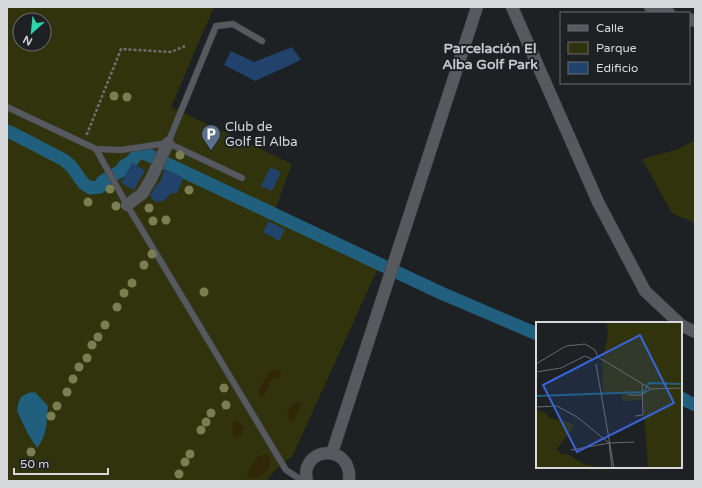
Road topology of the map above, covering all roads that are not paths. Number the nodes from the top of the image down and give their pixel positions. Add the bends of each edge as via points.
1 (476, 7) edge
2 (512, 7) edge
3 (650, 7) edge
4 (666, 12) edge
5 (262, 41) dead end
6 (7, 107) edge
7 (168, 143) junction
8 (96, 149) junction
9 (242, 178) dead end
10 (126, 205) junction
11 (678, 322) edge
12 (682, 325) edge
13 (695, 332) edge
14 (332, 453) junction
15 (303, 481) edge
16 (307, 481) edge
17 (349, 481) edge

1 - 14 street
2 - 11 street via 601,209 645,291
3 - 4 street
5 - 7 lane via 233,24 216,26
6 - 8 lane
7 - 8 lane via 121,150
7 - 9 lane
7 - 10 street via 142,194
8 - 10 lane
10 - 15 lane via 286,470
12 - 13 street
14 - 16 street via 322,453 307,465
14 - 17 street via 341,457 347,464

